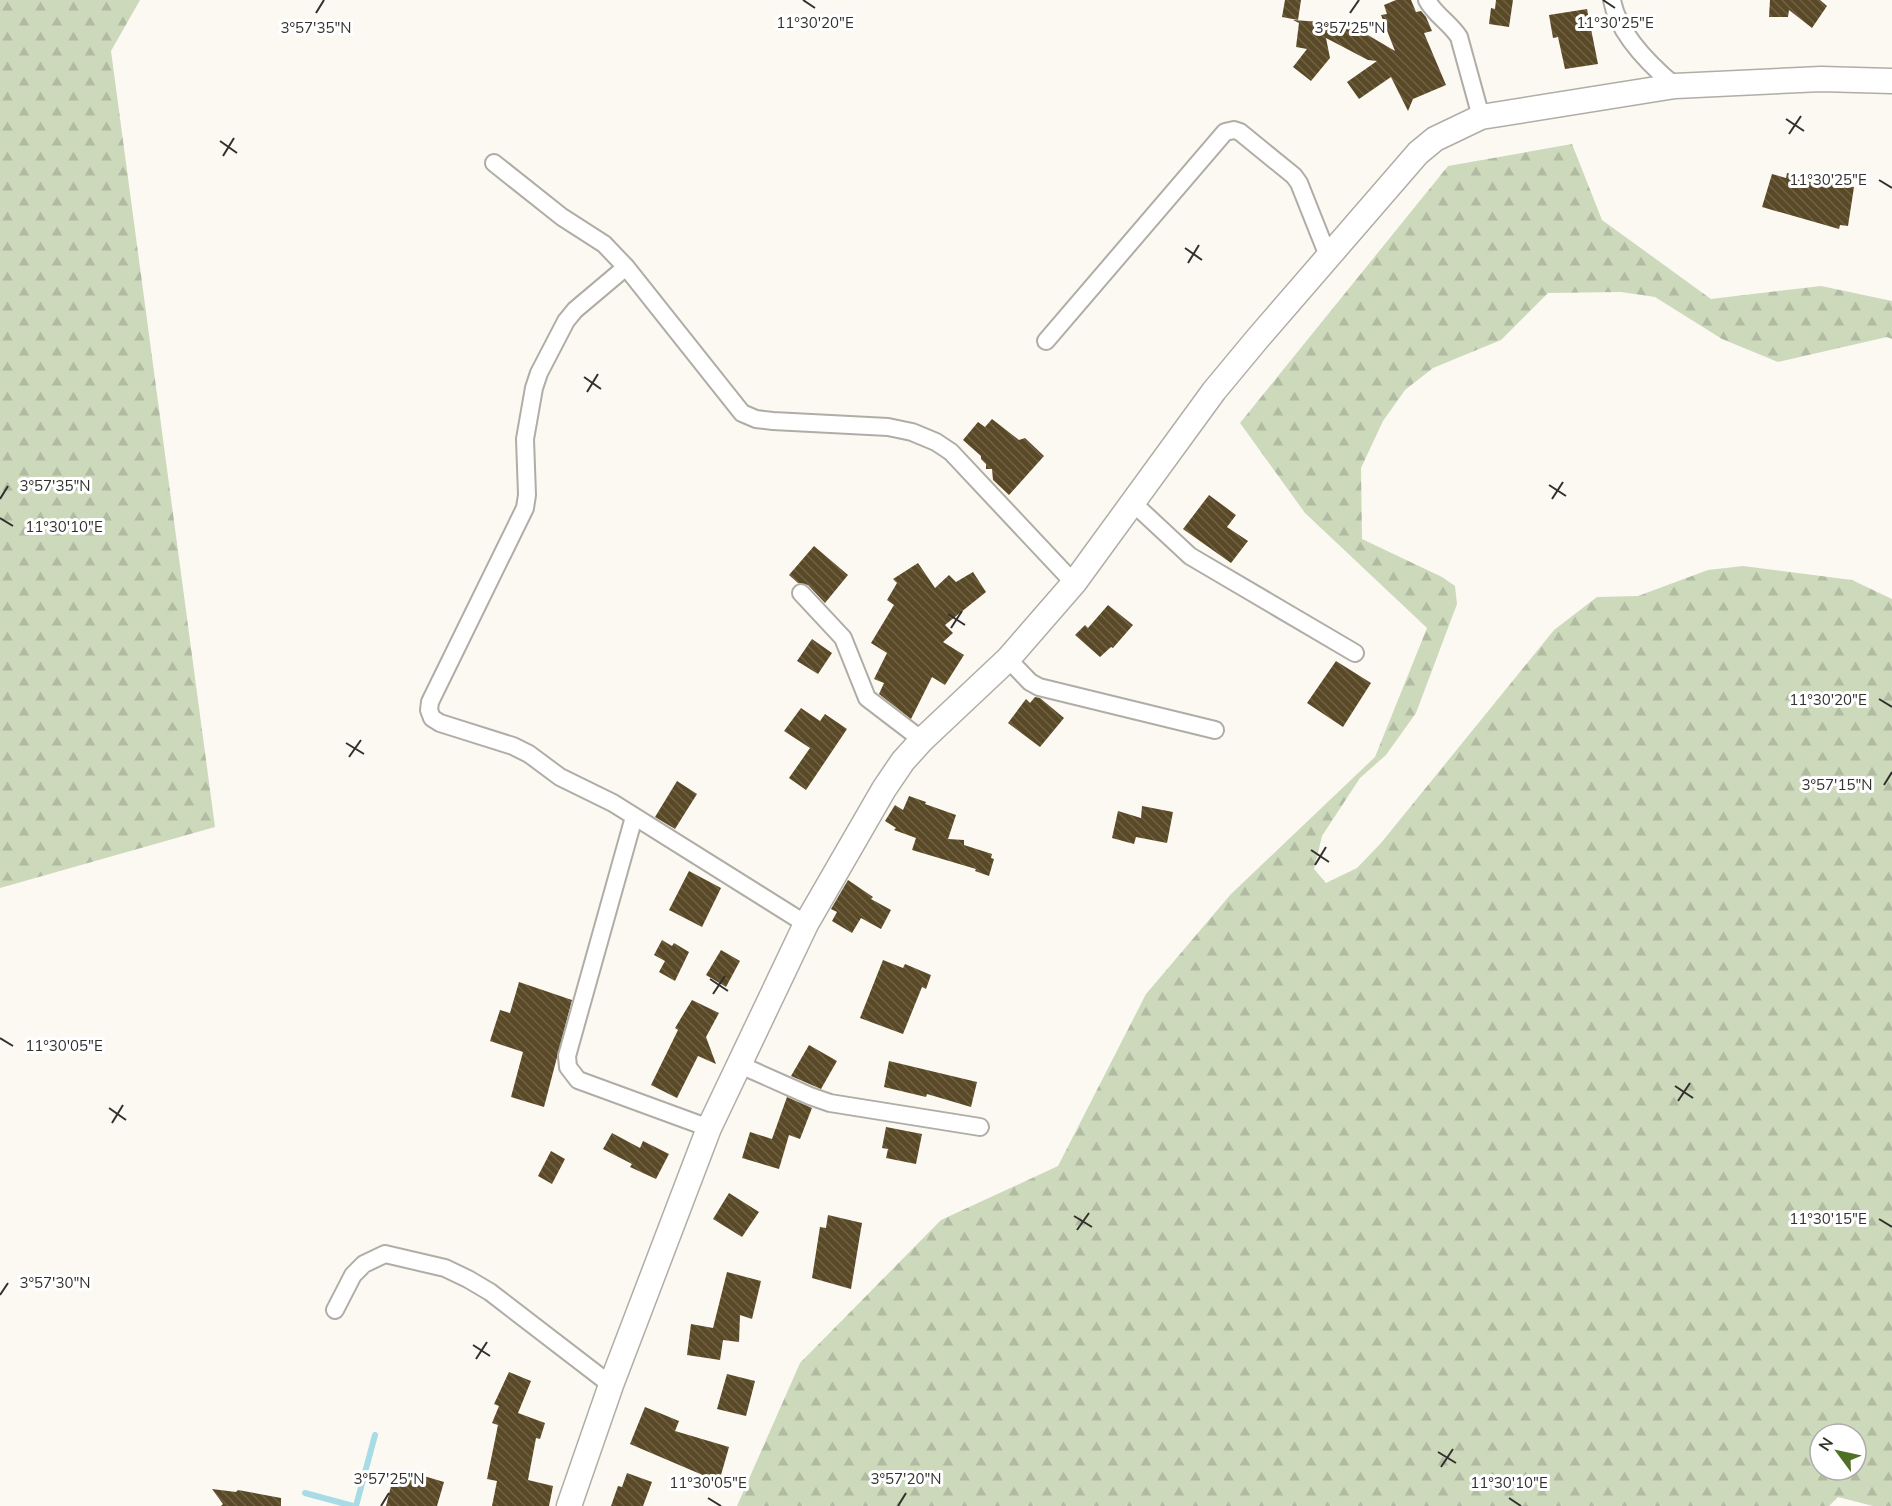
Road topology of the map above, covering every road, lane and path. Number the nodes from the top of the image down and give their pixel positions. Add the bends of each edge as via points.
1 (1427, 0) edge
2 (1612, 0) edge
3 (1892, 81) edge
4 (1675, 86) junction
5 (1481, 117) junction
6 (494, 163) dead end
7 (1328, 256) junction
8 (626, 267) junction
9 (1046, 342) dead end
10 (1132, 503) junction
11 (1074, 583) junction
12 (801, 593) dead end
13 (1355, 652) dead end
14 (1008, 659) junction
15 (1215, 730) dead end
16 (922, 740) junction
17 (634, 817) junction
18 (806, 924) junction
19 (738, 1064) junction
20 (980, 1127) dead end
21 (710, 1128) junction
22 (335, 1310) dead end
23 (611, 1385) junction
24 (569, 1506) edge

1 - 5 street via 1459,37
2 - 4 street via 1633,44 1647,63
3 - 4 main road via 1821,79
4 - 5 main road
5 - 7 main road via 1435,139 1419,153
6 - 8 street via 562,217 604,244
7 - 9 street via 1294,176 1240,132 1225,132
7 - 10 main road via 1214,391
8 - 11 street via 742,413 773,421 888,427 936,442 951,452
8 - 17 street via 575,310 538,373 525,439 525,508 429,710 440,723 530,754 560,777
10 - 11 main road
10 - 13 street via 1190,556
11 - 14 main road
12 - 16 street via 843,638 867,698
14 - 15 street via 1039,687
14 - 16 main road
16 - 18 main road via 884,789
17 - 18 street
17 - 21 street via 567,1056 568,1067 578,1080
18 - 19 main road
19 - 20 street via 830,1103
19 - 21 main road
21 - 23 main road
22 - 23 street via 353,1275 364,1264 385,1254 445,1268 490,1292
23 - 24 main road

